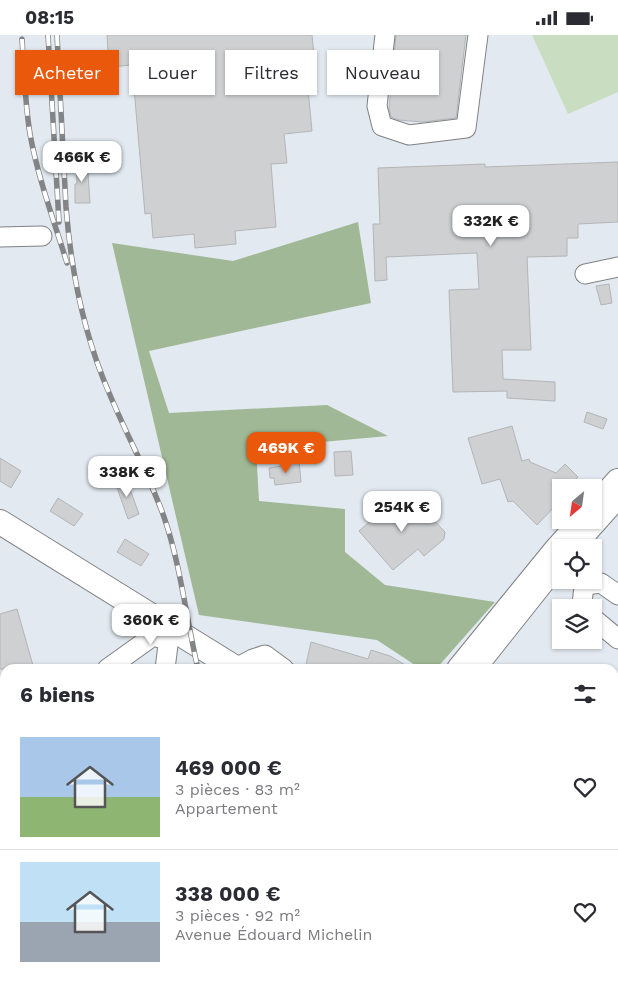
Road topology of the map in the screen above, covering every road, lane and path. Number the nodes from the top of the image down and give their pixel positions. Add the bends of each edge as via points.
1 (385, 35) edge
2 (478, 35) edge
3 (42, 235) dead end
4 (0, 237) edge
5 (618, 267) edge
6 (585, 274) dead end
7 (618, 481) edge
8 (618, 498) edge
9 (602, 499) edge
10 (0, 521) edge
11 (575, 529) edge
12 (581, 539) edge
13 (552, 574) edge
14 (602, 584) edge
15 (618, 595) edge
16 (602, 626) edge
17 (169, 634) junction
18 (618, 639) edge
19 (114, 664) edge
20 (166, 664) edge
21 (229, 664) edge
22 (244, 664) edge
23 (277, 664) edge
24 (463, 664) edge
25 (480, 664) edge

1 - 2 street via 377,106 382,126 409,135 466,128
3 - 4 street
5 - 6 street
7 - 9 main road
8 - 12 street
10 - 17 main road
11 - 24 main road
13 - 25 street
14 - 15 street
16 - 18 street
17 - 19 street via 153,636
17 - 20 street
17 - 21 main road
22 - 23 street via 265,655

